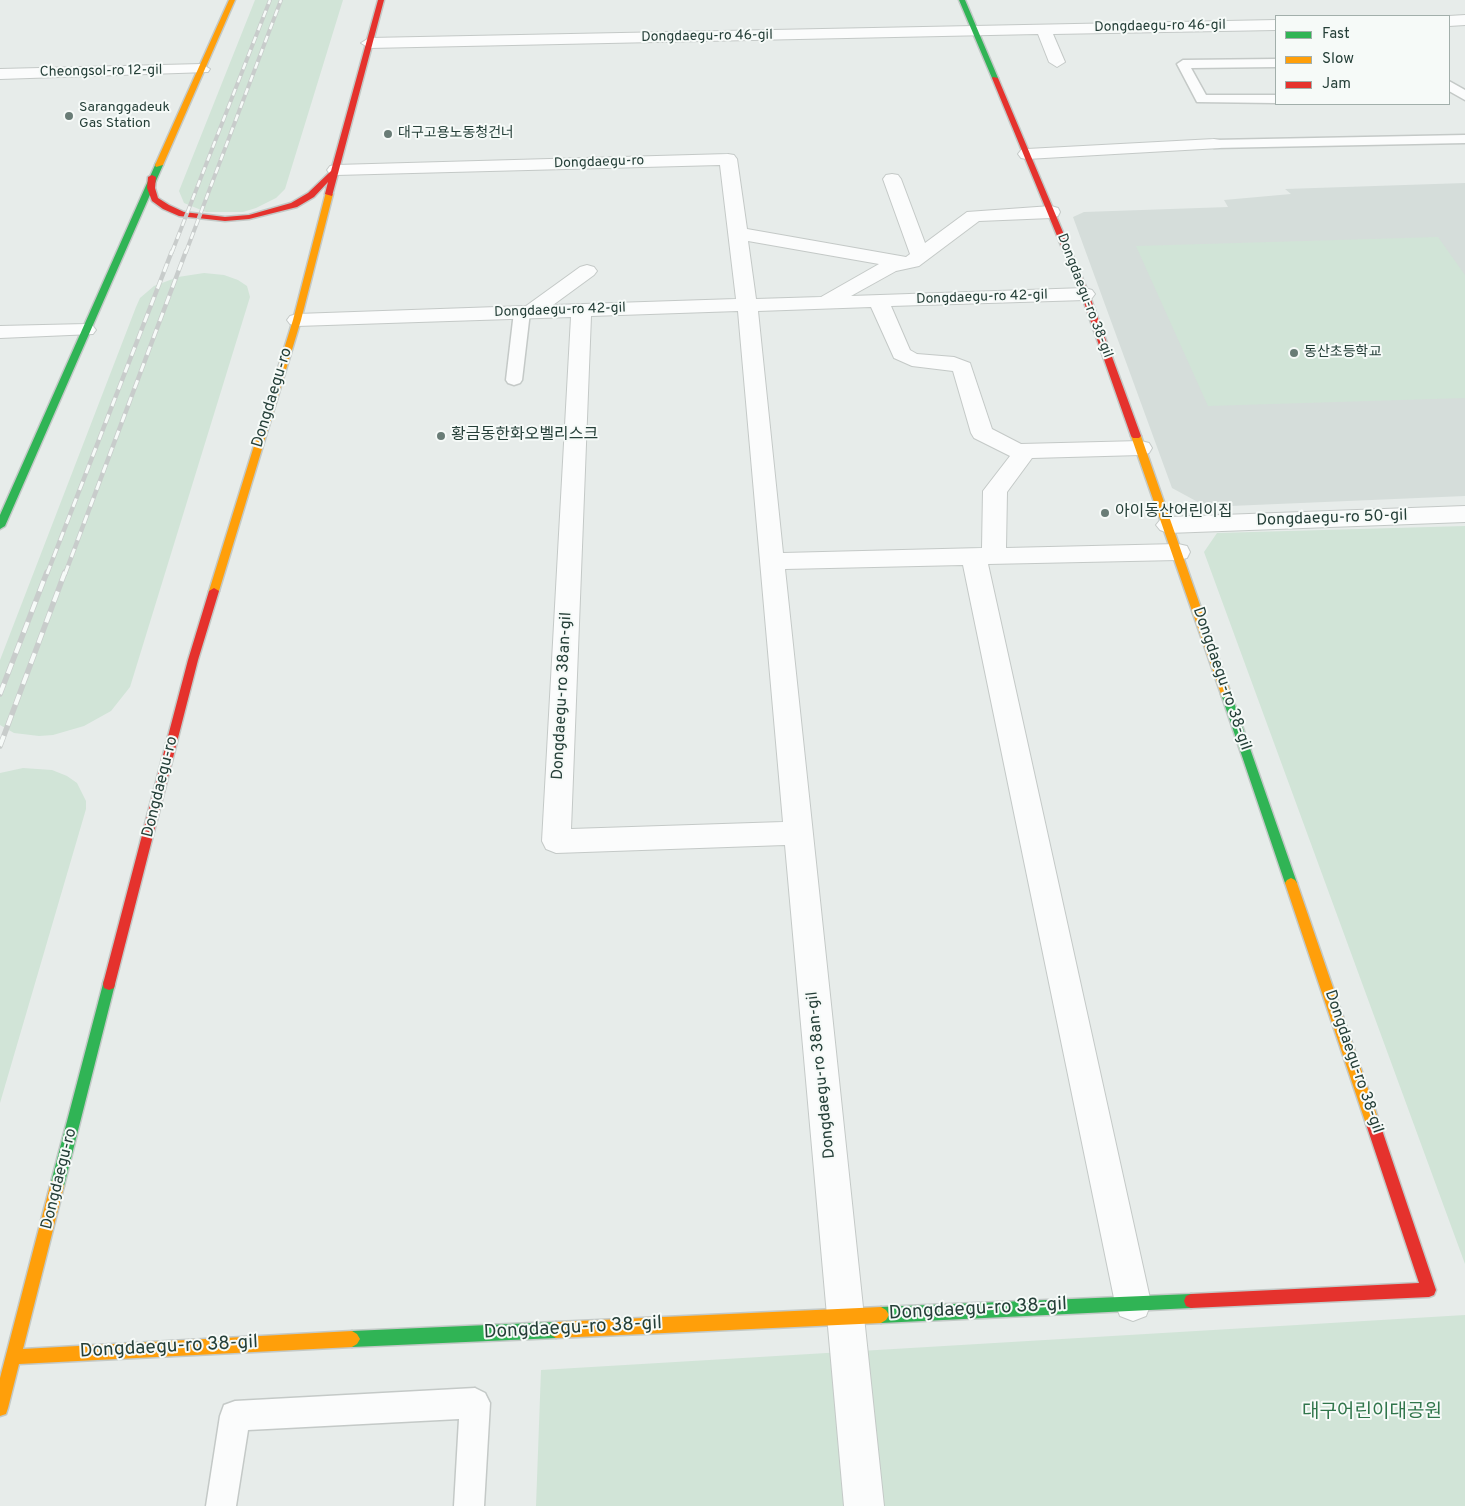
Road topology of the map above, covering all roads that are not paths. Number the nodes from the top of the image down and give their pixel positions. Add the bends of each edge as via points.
1 (232, 0) edge
2 (381, 0) edge
3 (962, 0) edge
4 (1465, 20) edge
5 (1450, 21) edge
6 (1275, 25) edge
7 (1044, 30) junction
8 (976, 34) junction
9 (369, 43) junction
10 (1057, 62) dead end
11 (1275, 63) edge
12 (202, 70) junction
13 (0, 74) edge
14 (1450, 86) edge
15 (1465, 97) edge
16 (1275, 99) edge
17 (1450, 99) edge
18 (1465, 139) edge
19 (1214, 144) joint
20 (1027, 154) junction
21 (336, 170) junction
22 (152, 177) junction
23 (892, 179) dead end
24 (1051, 212) junction
25 (737, 233) junction
26 (913, 260) junction
27 (588, 272) dead end
28 (1085, 294) junction
29 (878, 301) junction
30 (823, 303) junction
31 (747, 305) junction
32 (581, 310) junction
33 (527, 312) junction
34 (297, 320) junction
35 (86, 330) junction
36 (0, 332) edge
37 (514, 380) dead end
38 (1141, 448) junction
39 (1026, 450) junction
40 (1465, 514) edge
41 (1168, 525) junction
42 (0, 526) edge
43 (1178, 552) junction
44 (984, 556) junction
45 (772, 561) junction
46 (798, 833) junction
47 (1133, 1303) junction
48 (845, 1317) junction
49 (14, 1357) junction
50 (0, 1408) edge
51 (221, 1506) edge
52 (469, 1506) edge
53 (864, 1506) edge

1 - 12 main road
2 - 9 main road, Dongdaegu-ro
3 - 8 main road, Dongdaegu-ro 38-gil
4 - 5 street
6 - 7 street, Dongdaegu-ro 46-gil
7 - 8 street, Dongdaegu-ro 46-gil
7 - 10 street
8 - 9 street, Dongdaegu-ro 46-gil
8 - 20 main road, Dongdaegu-ro 38-gil
9 - 21 main road, Dongdaegu-ro
11 - 16 lane via 1183,64 1202,99
12 - 13 street, Cheongsol-ro 12-gil
12 - 22 main road
14 - 15 lane
15 - 17 lane
18 - 19 lane
19 - 20 street
20 - 24 main road, Dongdaegu-ro 38-gil
21 - 22 main road via 311,195 294,205 249,217 225,219 182,214 166,207 151,188
21 - 25 street, Dongdaegu-ro via 728,160
21 - 34 main road, Dongdaegu-ro
22 - 35 main road
23 - 26 street
24 - 26 street, Dongdaegu-ro 42-gil via 974,216
24 - 28 main road, Dongdaegu-ro 38-gil
25 - 26 street
25 - 31 street, Dongdaegu-ro
26 - 30 street, Dongdaegu-ro 42-gil via 890,266
27 - 33 street
28 - 29 street, Dongdaegu-ro 42-gil
28 - 38 main road, Dongdaegu-ro 38-gil
29 - 30 street, Dongdaegu-ro 42-gil
29 - 39 street via 902,354 912,360 963,366 982,433 1017,451
30 - 31 street, Dongdaegu-ro 42-gil
31 - 32 street, Dongdaegu-ro 42-gil
31 - 45 street, Dongdaegu-ro 38an-gil
32 - 33 street, Dongdaegu-ro 42-gil
32 - 46 street, Dongdaegu-ro 38an-gil via 556,840
33 - 34 street, Dongdaegu-ro 42-gil
33 - 37 lane
34 - 49 main road, Dongdaegu-ro via 193,660
35 - 36 street
35 - 42 main road
38 - 39 street
38 - 41 main road, Dongdaegu-ro 38-gil
39 - 44 street via 995,491
40 - 41 street, Dongdaegu-ro 50-gil
41 - 43 main road, Dongdaegu-ro 38-gil
43 - 44 street
43 - 47 main road, Dongdaegu-ro 38-gil via 1430,1288 1427,1291
44 - 45 street
44 - 47 street
45 - 46 street, Dongdaegu-ro 38an-gil
46 - 48 street, Dongdaegu-ro 38an-gil
47 - 48 main road, Dongdaegu-ro 38-gil
48 - 49 main road, Dongdaegu-ro 38-gil
48 - 53 street, Dongdaegu-ro 38an-gil
49 - 50 main road, Dongdaegu-ro
51 - 52 lane via 235,1416 475,1402

